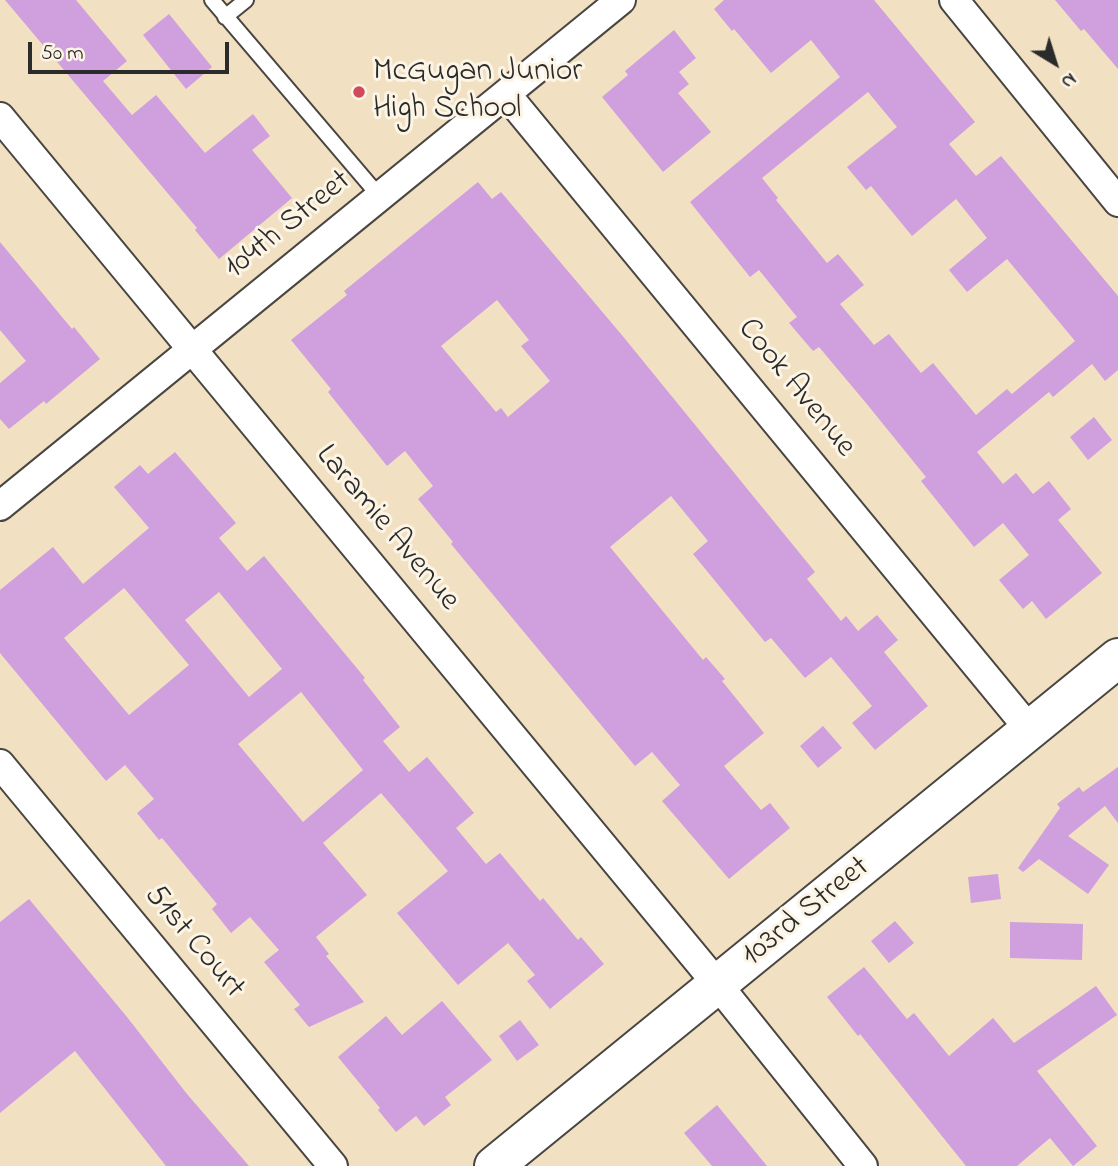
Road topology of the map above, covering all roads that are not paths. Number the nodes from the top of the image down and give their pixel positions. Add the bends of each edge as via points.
1 (212, 0) edge
2 (246, 0) edge
3 (621, 0) edge
4 (954, 0) edge
5 (225, 17) junction
6 (506, 94) junction
7 (0, 117) edge
8 (380, 197) junction
9 (1118, 202) edge
10 (192, 350) junction
11 (0, 506) edge
12 (1118, 658) edge
13 (1030, 730) junction
14 (0, 764) edge
15 (718, 985) junction
16 (333, 1166) edge
17 (495, 1166) edge
18 (863, 1166) edge

1 - 5 lane
2 - 5 lane
3 - 6 street, 104th Street
4 - 9 street
5 - 8 lane
6 - 8 street, 104th Street
6 - 13 street, Cook Avenue
7 - 10 street, Laramie Avenue
8 - 10 street, 104th Street
10 - 11 street, 104th Street
10 - 15 street, Laramie Avenue
12 - 13 main road, 103rd Street
13 - 15 main road, 103rd Street
14 - 16 street, 51st Court
15 - 17 main road, 103rd Street
15 - 18 street, Laramie Avenue

